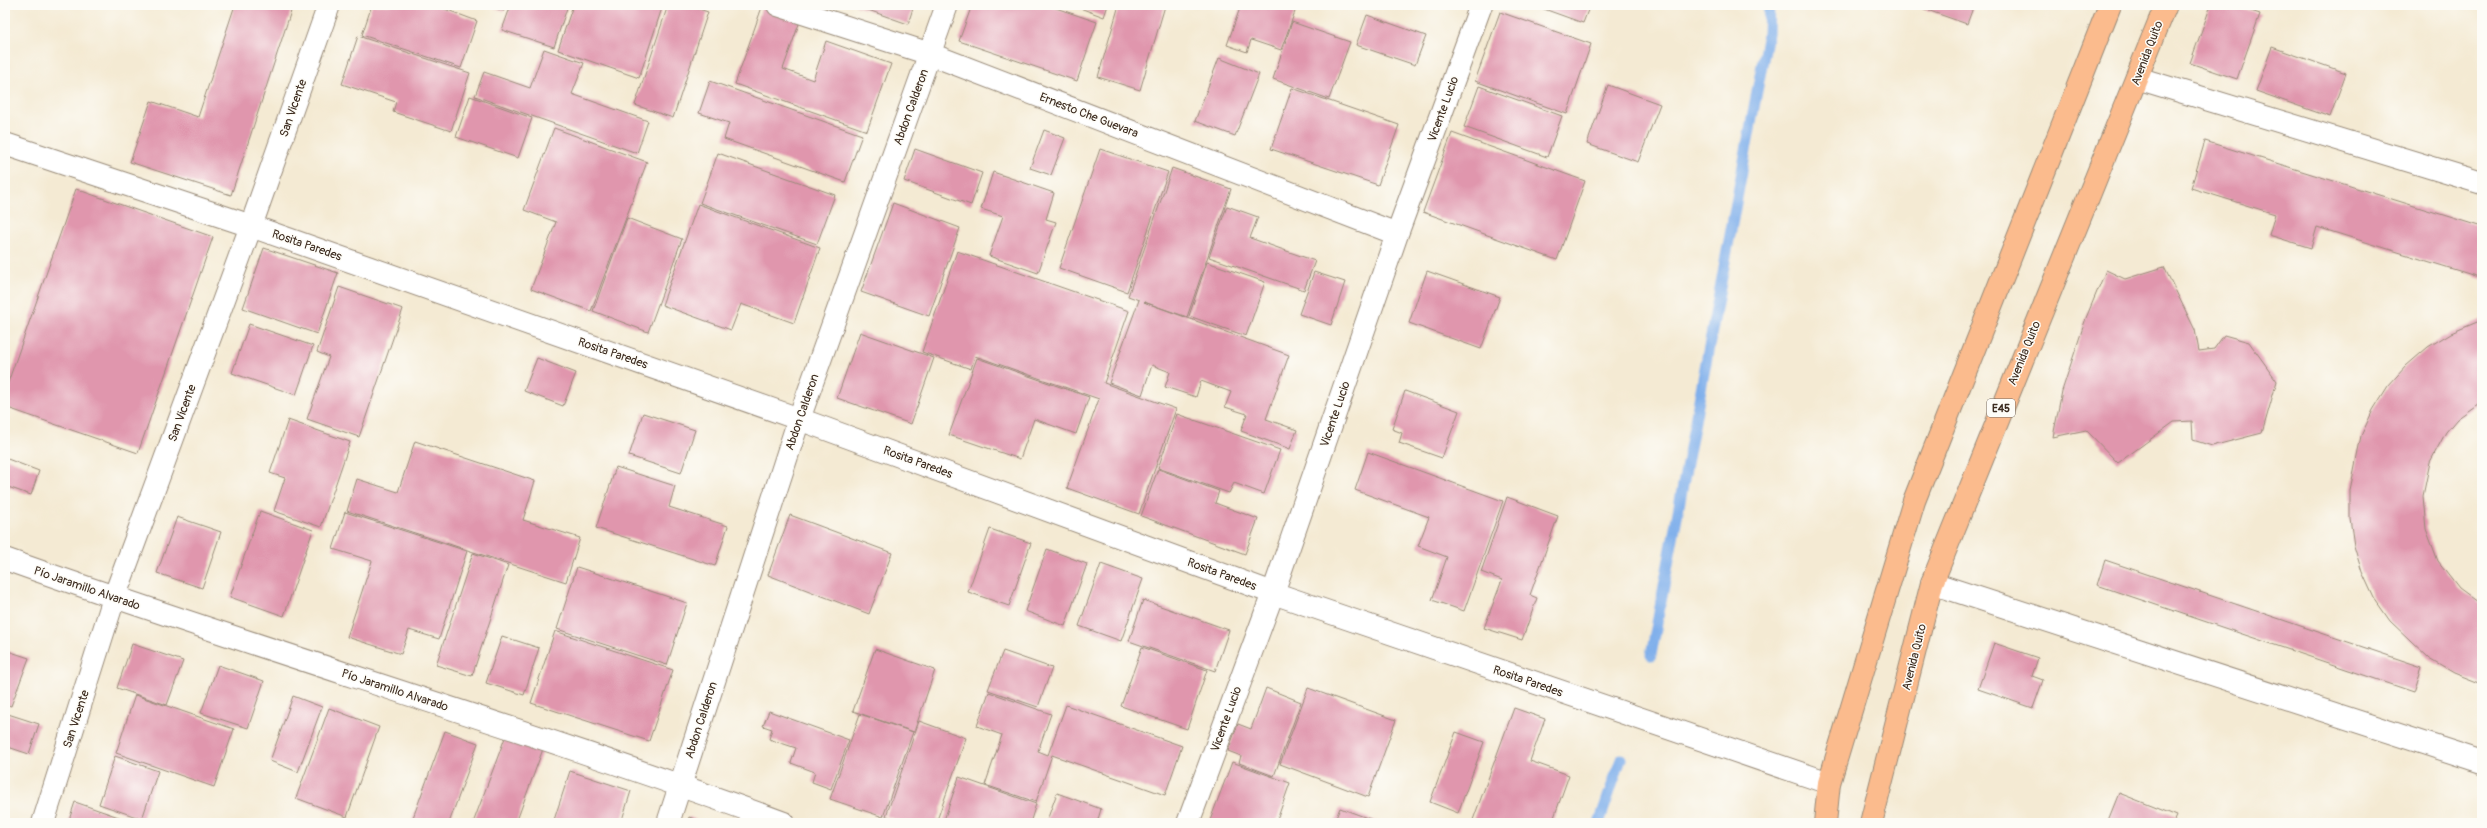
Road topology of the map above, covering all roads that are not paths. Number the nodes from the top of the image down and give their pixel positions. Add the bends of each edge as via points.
1 (329, 5) edge
2 (778, 5) edge
3 (947, 5) edge
4 (1481, 5) edge
5 (2110, 5) edge
6 (2166, 5) edge
7 (930, 54) junction
8 (2137, 78) junction
9 (5, 144) edge
10 (2482, 183) edge
11 (251, 226) junction
12 (1397, 234) junction
13 (799, 419) junction
14 (5, 559) edge
15 (1932, 583) junction
16 (1273, 593) junction
17 (114, 598) junction
18 (2482, 762) edge
19 (1829, 784) junction
20 (680, 785) junction
21 (1873, 822) edge
22 (42, 823) edge
23 (668, 823) edge
24 (784, 823) edge
25 (1188, 823) edge
26 (1825, 823) edge

1 - 11 street, San Vicente
2 - 7 street, Ernesto Che Guevara
3 - 7 street, Abdon Calderon
4 - 12 street, Vicente Lucio
5 - 19 highway via 1914,501
6 - 8 highway, Avenida Quito / E45
7 - 12 street, Ernesto Che Guevara
7 - 13 street, Abdon Calderon
8 - 10 street
8 - 15 highway, Avenida Quito / E45
9 - 11 street, Rosita Paredes
11 - 13 street, Rosita Paredes
11 - 17 street, San Vicente
12 - 16 street, Vicente Lucio
13 - 16 street, Rosita Paredes
13 - 20 street, Abdon Calderon
14 - 17 street, Pío Jaramillo Alvarado
15 - 18 street
15 - 21 highway, Avenida Quito / E45
16 - 19 street, Rosita Paredes
16 - 25 street, Vicente Lucio
17 - 20 street, Pío Jaramillo Alvarado
17 - 22 street, San Vicente
19 - 26 highway
20 - 23 street, Abdon Calderon
20 - 24 street, Pío Jaramillo Alvarado

